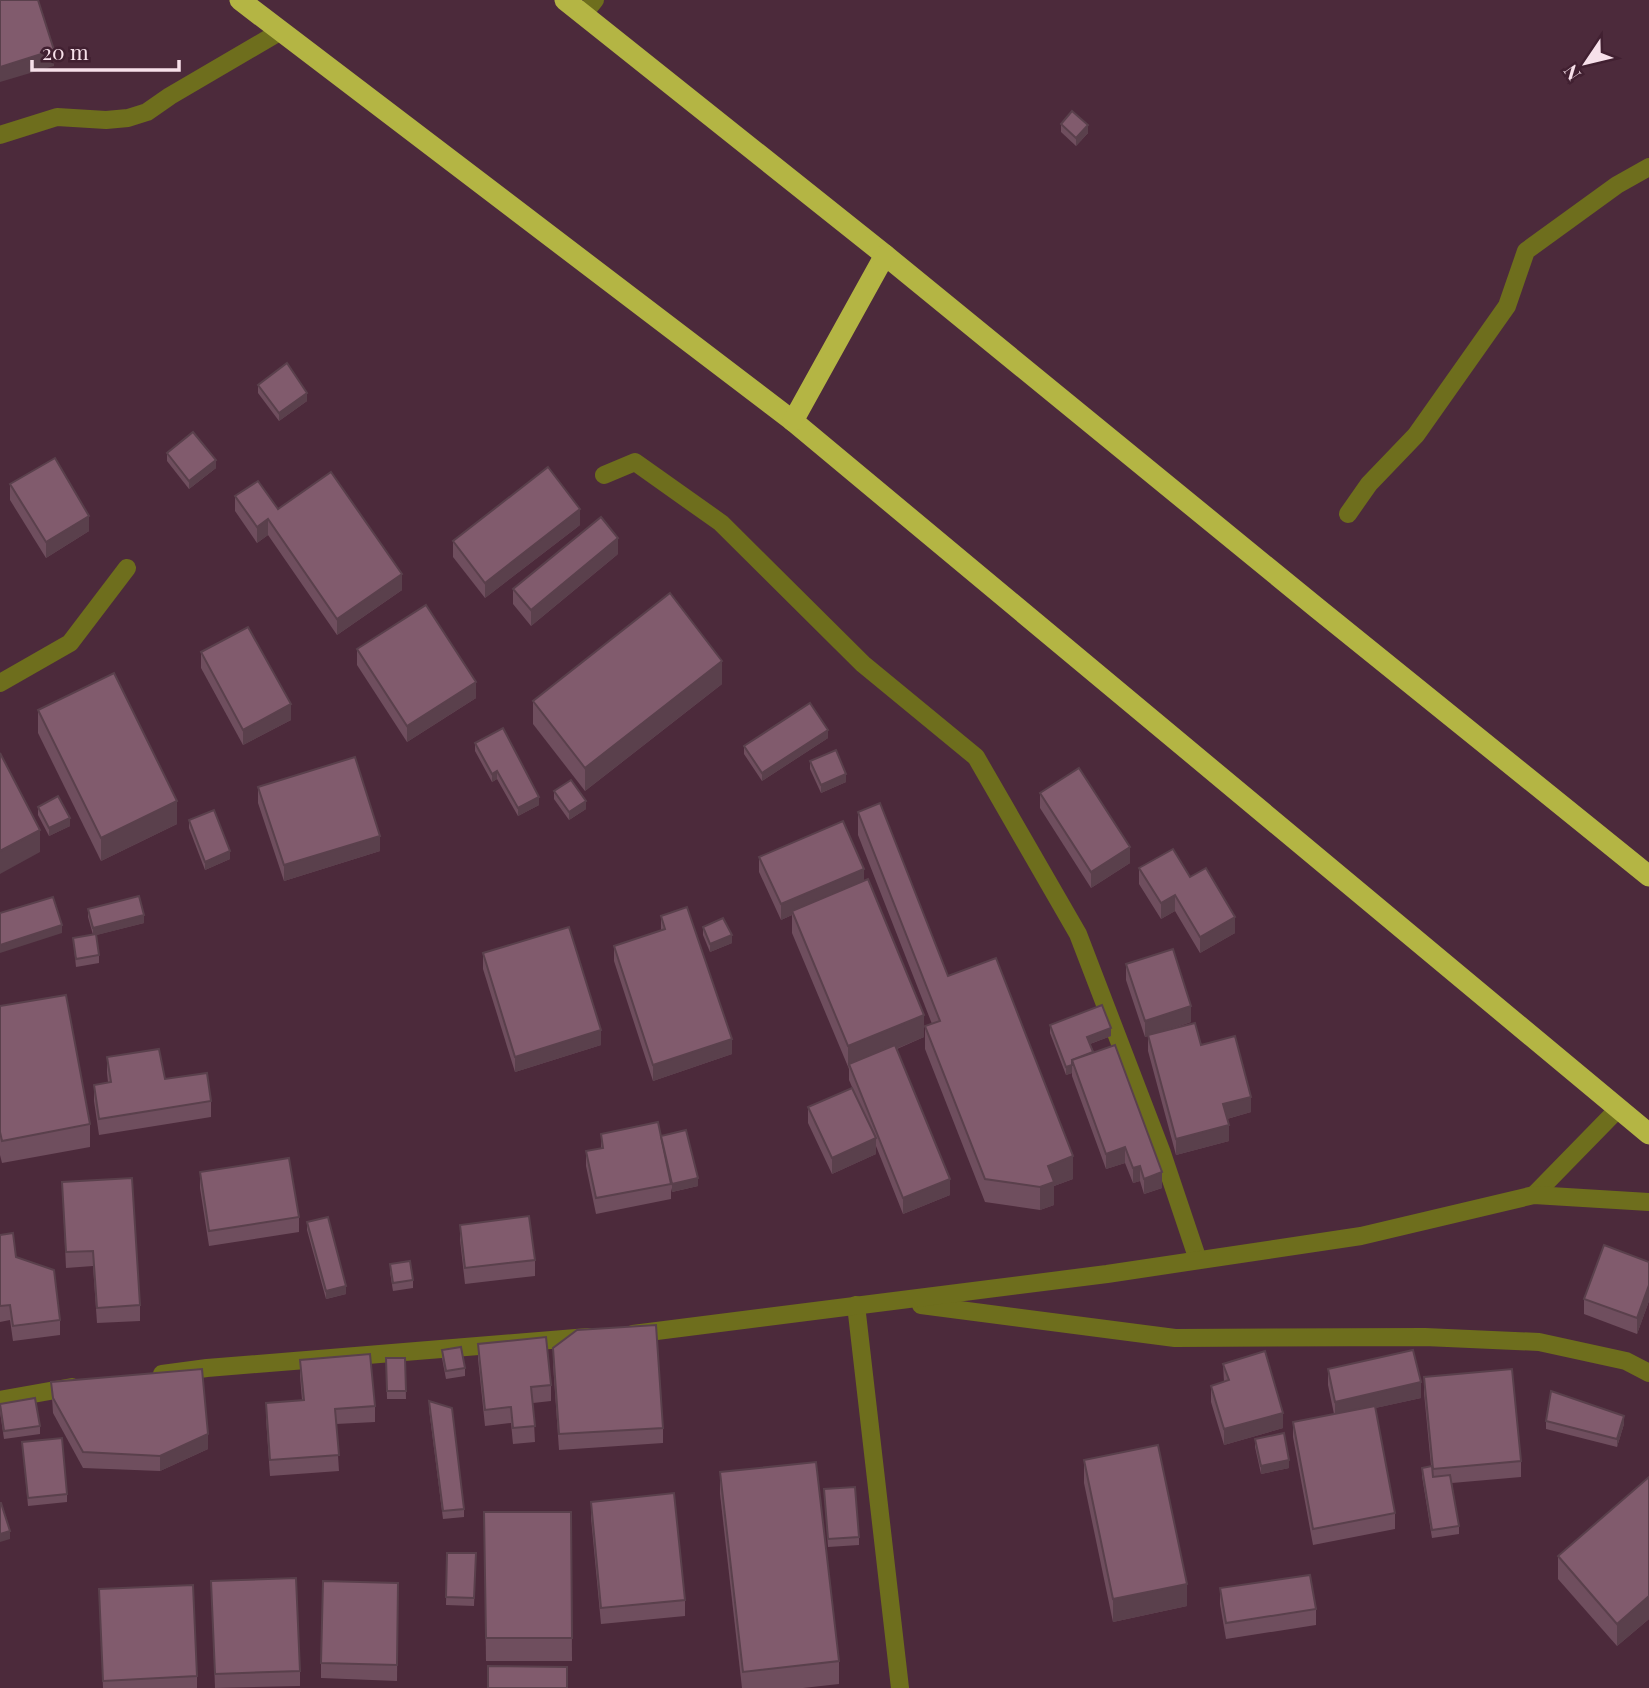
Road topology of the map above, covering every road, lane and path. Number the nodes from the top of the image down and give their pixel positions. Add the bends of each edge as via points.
1 (240, 0) edge
2 (565, 0) edge
3 (589, 7) edge
4 (281, 31) junction
5 (0, 135) edge
6 (1649, 167) edge
7 (885, 255) junction
8 (793, 421) junction
9 (604, 475) dead end
10 (1348, 514) dead end
11 (127, 568) dead end
12 (0, 683) edge
13 (1649, 876) edge
14 (1619, 1108) junction
15 (1649, 1134) edge
16 (1534, 1195) junction
17 (1649, 1202) edge
18 (1198, 1260) junction
19 (895, 1301) junction
20 (856, 1305) junction
21 (1649, 1373) edge
22 (140, 1377) edge
23 (86, 1385) edge
24 (0, 1400) edge
25 (900, 1688) edge

1 - 4 highway
2 - 3 highway
3 - 7 highway
4 - 5 street via 147,112 106,120 57,117
4 - 8 highway
6 - 10 street via 1526,251 1507,306 1416,435 1369,484
7 - 8 highway
7 - 13 highway
8 - 14 highway
9 - 18 street via 635,462 721,523 863,664 976,757 1078,934
11 - 12 street via 70,643
14 - 15 highway
14 - 16 street
16 - 17 street
16 - 18 street via 1361,1236
18 - 19 street
19 - 20 street
19 - 21 street via 1175,1338 1425,1337 1539,1342 1626,1361
20 - 22 street via 652,1332
20 - 25 street
23 - 24 street

